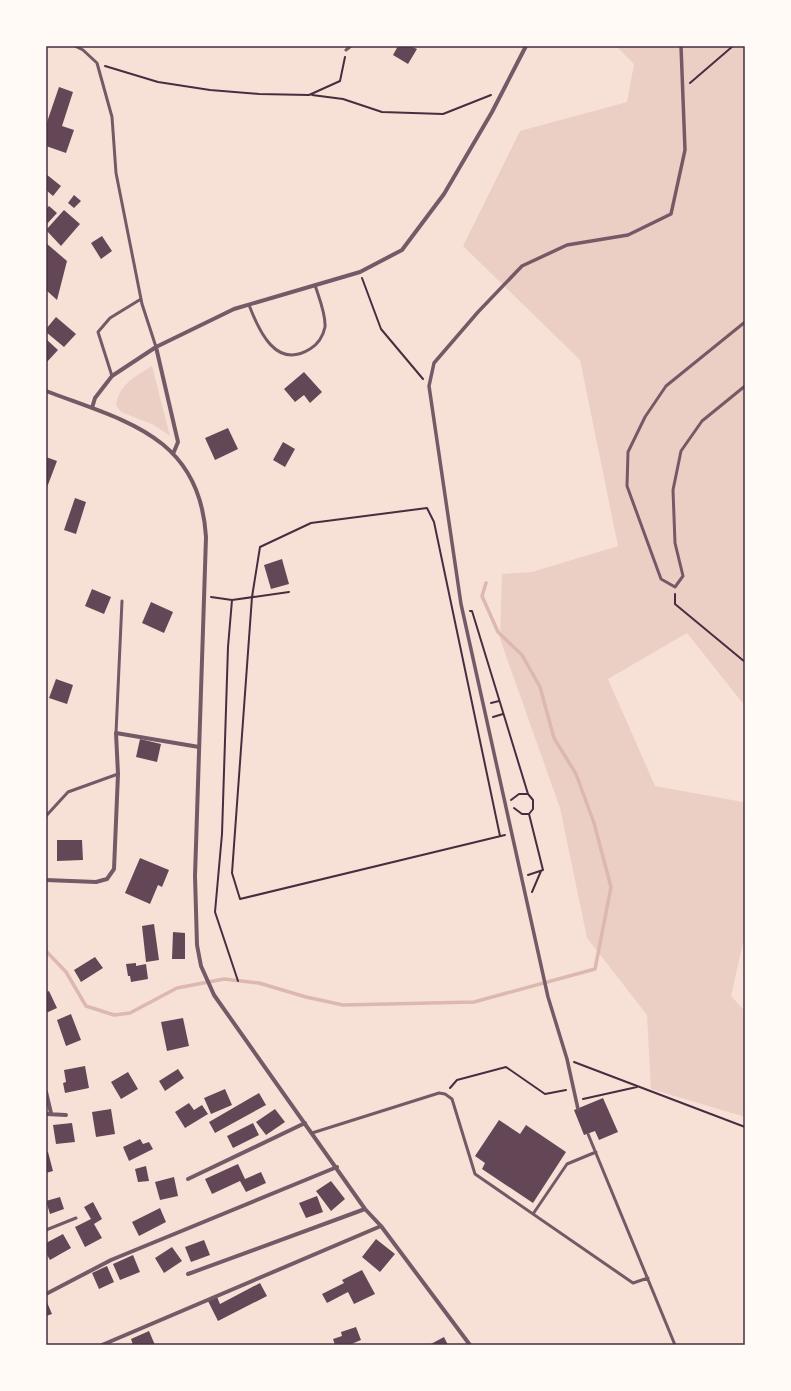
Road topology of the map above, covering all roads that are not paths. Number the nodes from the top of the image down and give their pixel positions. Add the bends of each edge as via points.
1 (75, 46) edge
2 (351, 46) edge
3 (526, 46) edge
4 (681, 46) edge
5 (346, 50) road end
6 (315, 285) junction
7 (141, 299) junction
8 (249, 305) junction
9 (745, 322) edge
10 (156, 347) junction
11 (112, 376) junction
12 (745, 386) edge
13 (46, 391) edge
14 (92, 408) junction
15 (173, 454) junction
16 (122, 602) dead end
17 (116, 733) junction
18 (199, 747) junction
19 (118, 774) junction
20 (46, 816) edge
21 (46, 880) edge
22 (46, 1092) edge
23 (578, 1109) dead end
24 (51, 1113) junction
25 (46, 1114) edge
26 (66, 1115) dead end
27 (305, 1123) junction
28 (312, 1133) junction
29 (588, 1134) dead end
30 (596, 1152) junction
31 (337, 1167) junction
32 (188, 1179) dead end
33 (365, 1209) junction
34 (533, 1214) junction
35 (76, 1218) dead end
36 (381, 1226) junction
37 (46, 1230) edge
38 (188, 1274) dead end
39 (648, 1278) junction
40 (46, 1294) edge
41 (102, 1345) edge
42 (470, 1345) edge
43 (675, 1345) edge

1 - 7 lane via 97,63 112,117 116,174
2 - 5 lane
3 - 6 street via 492,112 444,194 402,250 360,272
4 - 23 street via 685,150 671,214 628,234 567,245 522,266 434,363 429,386 462,611 542,972
6 - 8 street
6 - 8 lane via 325,327 318,344 304,353 286,356 274,349 258,328
7 - 10 lane
7 - 11 lane via 110,318 98,332
8 - 10 street via 234,309
9 - 12 lane via 666,386 645,417 628,452 628,486 661,579 675,587 683,576 675,543 673,490 681,451 702,422
10 - 11 street
10 - 15 street via 178,442
11 - 14 street via 95,398
13 - 14 street
14 - 15 street via 144,430
15 - 18 street via 191,481 204,515 206,537
16 - 17 lane
17 - 18 street
17 - 19 street
18 - 27 street via 195,876 197,946 201,966 214,995
19 - 20 lane via 68,792
19 - 21 street via 114,869 111,875 96,882
22 - 24 street
24 - 25 street
24 - 26 street
27 - 28 street
27 - 32 street
28 - 31 street
28 - 34 lane via 439,1093 445,1094 452,1099 475,1174
29 - 30 lane
30 - 34 lane via 568,1164
30 - 39 lane
31 - 33 street
31 - 40 street via 111,1260
33 - 36 street
33 - 38 street
34 - 39 lane via 633,1283
35 - 37 lane
36 - 41 street
36 - 42 street
39 - 43 lane

